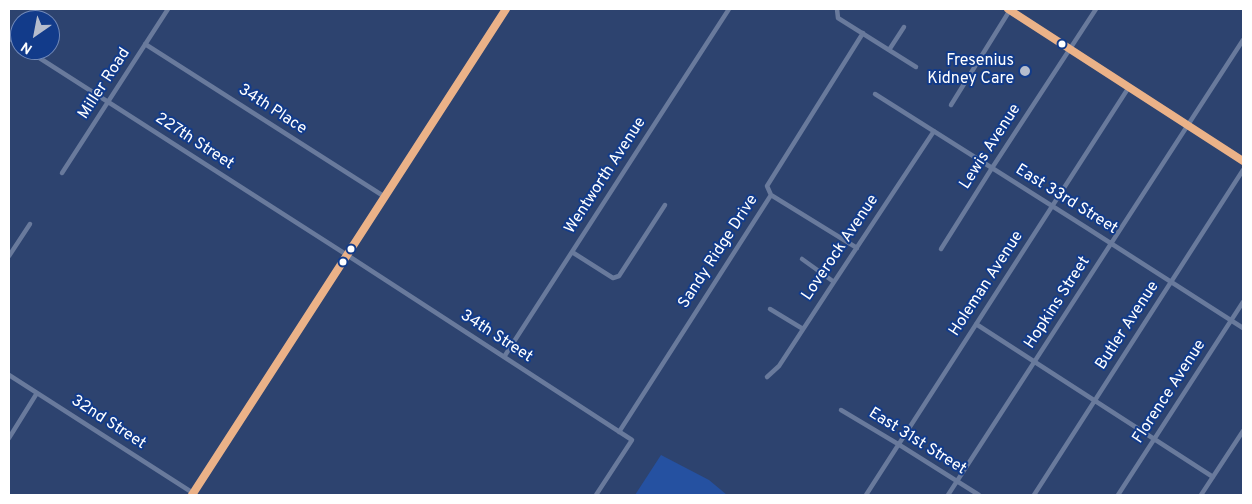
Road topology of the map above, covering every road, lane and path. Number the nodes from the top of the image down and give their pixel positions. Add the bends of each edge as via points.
1 (168, 9) edge
2 (506, 9) edge
3 (728, 9) edge
4 (837, 9) edge
5 (1009, 9) edge
6 (1096, 9) edge
7 (904, 27) dead end
8 (863, 33) junction
9 (1243, 40) edge
10 (145, 44) junction
11 (1070, 49) junction
12 (889, 50) junction
13 (43, 60) edge
14 (916, 67) dead end
15 (1129, 87) junction
16 (876, 94) dead end
17 (108, 102) junction
18 (951, 105) dead end
19 (1188, 125) junction
20 (934, 131) junction
21 (1243, 161) edge
22 (992, 168) junction
23 (1243, 170) edge
24 (62, 173) dead end
25 (771, 195) junction
26 (385, 197) junction
27 (665, 205) dead end
28 (1052, 206) junction
29 (30, 224) dead end
30 (1111, 243) junction
31 (856, 248) junction
32 (941, 249) dead end
33 (572, 252) junction
34 (347, 255) junction
35 (9, 256) edge
36 (802, 259) dead end
37 (834, 282) junction
38 (1172, 282) junction
39 (1243, 302) edge
40 (770, 309) dead end
41 (1231, 320) junction
42 (976, 324) junction
43 (1243, 328) edge
44 (803, 329) junction
45 (504, 357) junction
46 (1034, 362) junction
47 (9, 374) edge
48 (767, 377) dead end
49 (37, 393) junction
50 (1095, 401) junction
51 (841, 410) dead end
52 (1243, 430) edge
53 (619, 432) junction
54 (9, 438) edge
55 (1154, 439) junction
56 (898, 444) junction
57 (1213, 477) junction
58 (957, 482) junction
59 (192, 494) edge
60 (596, 495) edge
61 (866, 495) edge
62 (948, 495) edge
63 (979, 495) edge
64 (1034, 495) edge
65 (1118, 495) edge
66 (1201, 495) edge

1 - 10 street, Miller Road
2 - 26 street
3 - 33 street, Wentworth Avenue
4 - 8 street via 838,18
5 - 11 street
5 - 18 street
6 - 11 street, Lewis Avenue
7 - 12 street
8 - 12 street
8 - 25 street, Sandy Ridge Drive via 767,186
9 - 19 street, Hopkins Street
10 - 17 street, Miller Road
10 - 26 street, 34th Place
11 - 15 street
11 - 22 street, Lewis Avenue
12 - 14 street
13 - 17 street, 227th Street
15 - 19 street
15 - 28 street, Holeman Avenue
16 - 20 street, East 33rd Street
17 - 24 street, Miller Road
17 - 34 street, 227th Street
19 - 21 street
19 - 30 street, Hopkins Street
20 - 22 street, East 33rd Street
20 - 31 street, Loverock Avenue
22 - 28 street, East 33rd Street
22 - 32 street, Lewis Avenue
23 - 38 street, Butler Avenue
25 - 31 street
25 - 53 street, Sandy Ridge Drive
26 - 34 street
27 - 33 street via 619,276 613,278
28 - 30 street, East 33rd Street
28 - 42 street, Holeman Avenue
29 - 35 street
30 - 38 street, East 33rd Street
30 - 46 street, Hopkins Street
31 - 37 street, Loverock Avenue
33 - 45 street, Wentworth Avenue
34 - 45 street, 34th Street
34 - 59 street
36 - 37 street
37 - 44 street, Loverock Avenue
38 - 41 street, East 33rd Street
38 - 50 street, Butler Avenue
39 - 41 street, Florence Avenue
40 - 44 street
41 - 43 street, East 33rd Street
41 - 55 street, Florence Avenue
42 - 46 street
42 - 56 street, Holeman Avenue
44 - 48 street, Loverock Avenue via 779,366
45 - 53 street, 34th Street
46 - 50 street
46 - 58 street, Hopkins Street
47 - 49 street, 32nd Street
49 - 54 street
49 - 59 street, 32nd Street
50 - 55 street
50 - 64 street, Butler Avenue
51 - 56 street, East 31st Street
52 - 57 street
53 - 60 street, 34th Street via 632,440
55 - 57 street
55 - 65 street, Florence Avenue
56 - 58 street, East 31st Street
56 - 61 street, Holeman Avenue
57 - 66 street
58 - 62 street, Hopkins Street
58 - 63 street, East 31st Street

